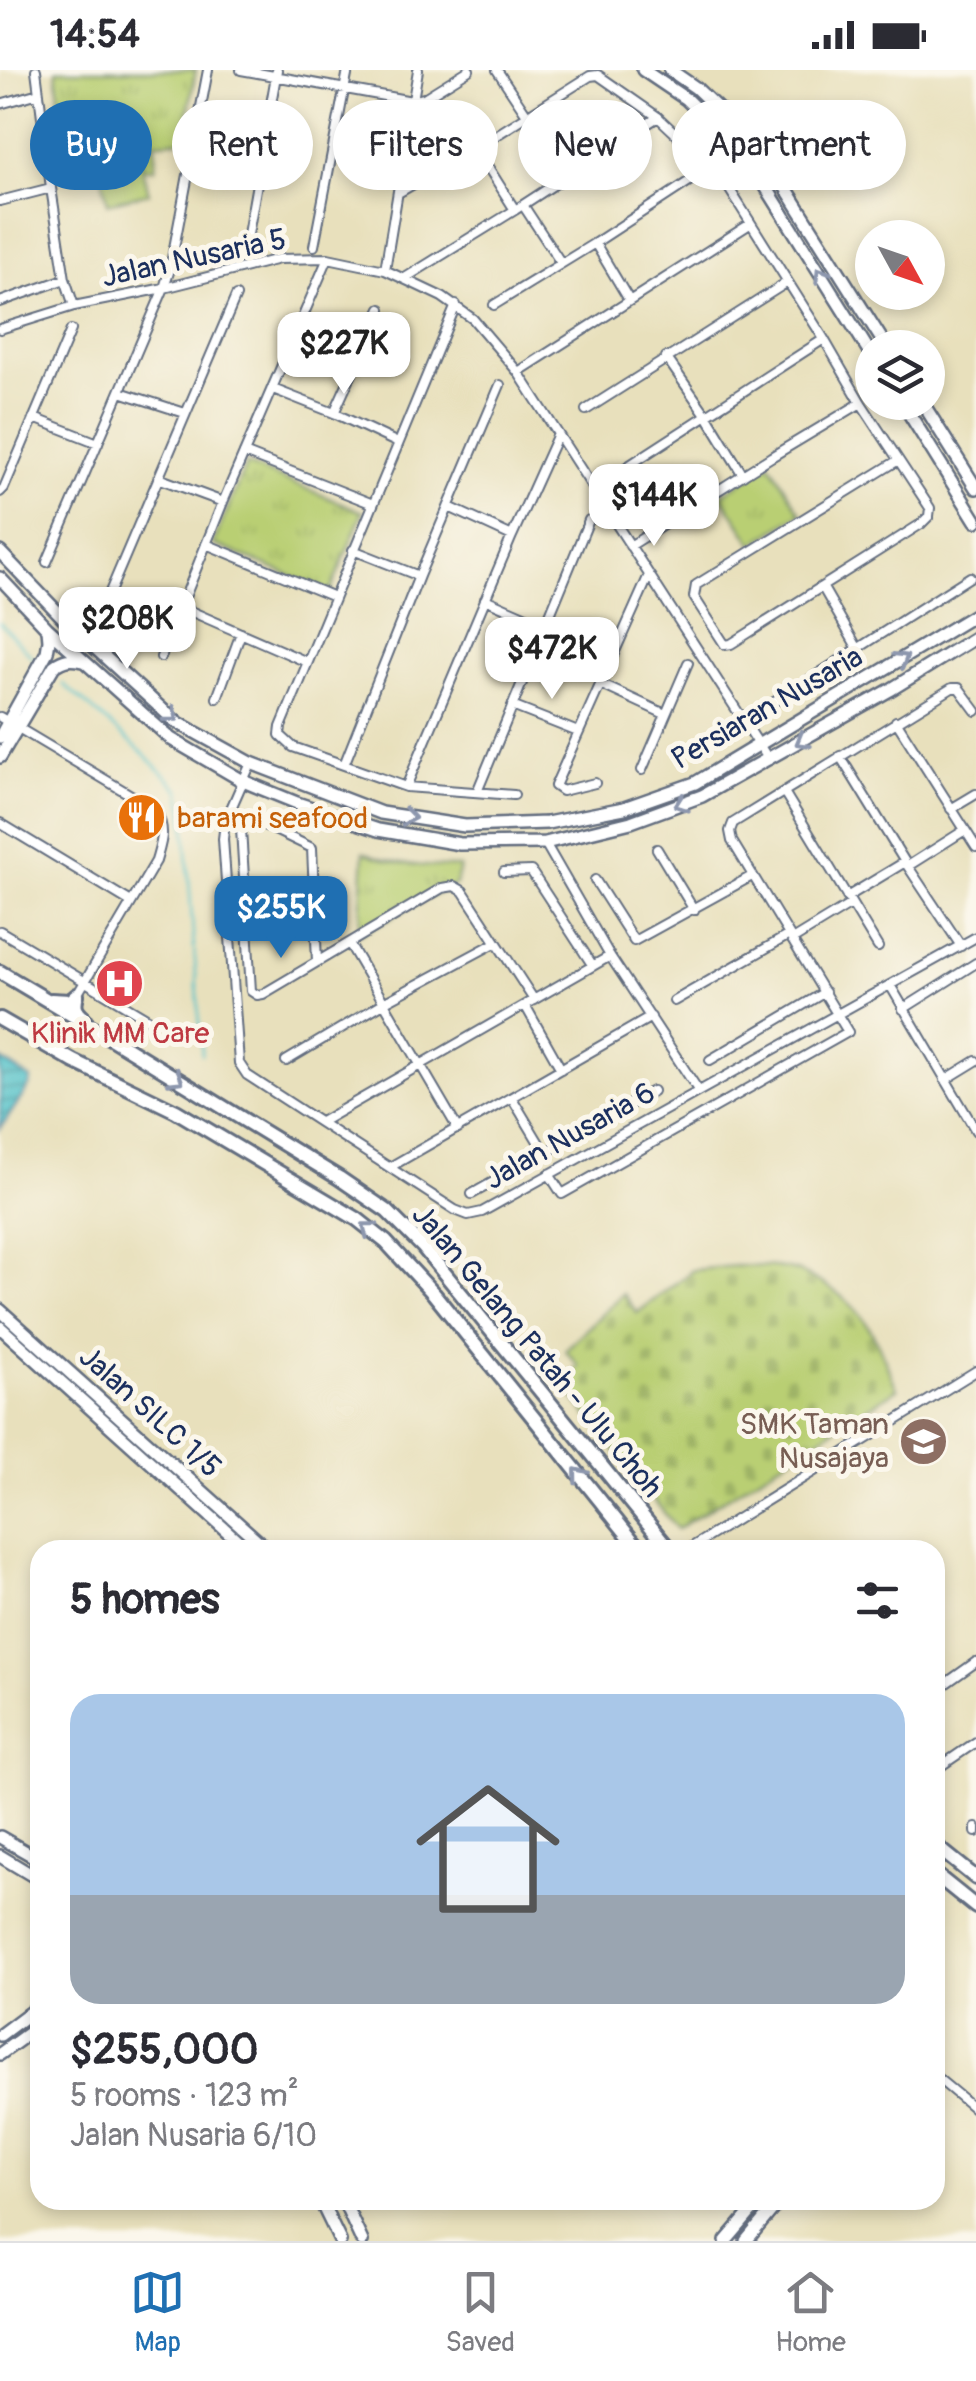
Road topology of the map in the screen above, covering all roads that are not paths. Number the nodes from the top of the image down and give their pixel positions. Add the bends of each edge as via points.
1 (36, 70) edge
2 (208, 70) edge
3 (241, 70) edge
4 (348, 70) edge
5 (418, 70) edge
6 (470, 70) edge
7 (498, 70) edge
8 (642, 70) edge
9 (670, 70) edge
10 (276, 73) edge
11 (344, 88) junction
12 (39, 93) junction
13 (40, 100) edge
14 (412, 100) junction
15 (518, 100) edge
16 (550, 100) edge
17 (633, 100) edge
18 (0, 104) edge
19 (652, 113) edge
20 (658, 117) junction
21 (672, 130) edge
22 (498, 179) edge
23 (42, 190) edge
24 (50, 190) edge
25 (398, 190) edge
26 (403, 190) edge
27 (676, 190) edge
28 (730, 190) edge
29 (398, 193) junction
30 (0, 201) edge
31 (519, 208) junction
32 (750, 224) junction
33 (247, 240) dead end
34 (595, 243) junction
35 (314, 246) dead end
36 (328, 258) junction
37 (561, 263) junction
38 (385, 270) junction
39 (405, 278) junction
40 (65, 279) junction
41 (786, 283) junction
42 (164, 288) junction
43 (236, 296) dead end
44 (629, 300) junction
45 (0, 302) edge
46 (456, 305) junction
47 (494, 305) dead end
48 (74, 306) junction
49 (380, 309) dead end
50 (0, 329) edge
51 (71, 330) dead end
52 (856, 330) edge
53 (876, 330) edge
54 (824, 340) junction
55 (666, 357) junction
56 (518, 372) junction
57 (500, 385) dead end
58 (273, 389) junction
59 (120, 392) junction
60 (855, 394) edge
61 (855, 406) edge
62 (586, 410) dead end
63 (185, 413) junction
64 (334, 413) junction
65 (707, 416) junction
66 (34, 418) junction
67 (871, 420) edge
68 (913, 420) edge
69 (933, 420) edge
70 (558, 434) junction
71 (98, 443) junction
72 (398, 443) junction
73 (244, 454) junction
74 (897, 461) junction
75 (622, 470) dead end
76 (742, 475) junction
77 (158, 478) junction
78 (976, 488) edge
79 (0, 492) edge
80 (223, 502) junction
81 (373, 504) junction
82 (449, 507) junction
83 (588, 520) dead end
84 (976, 521) edge
85 (512, 536) junction
86 (206, 544) junction
87 (630, 546) junction
88 (354, 550) junction
89 (0, 552) edge
90 (47, 562) dead end
91 (649, 575) junction
92 (419, 576) junction
93 (0, 578) edge
94 (970, 578) dead end
95 (823, 588) junction
96 (334, 597) junction
97 (485, 599) junction
98 (181, 607) junction
99 (101, 613) dead end
100 (976, 614) edge
101 (547, 626) junction
102 (47, 628) junction
103 (241, 633) junction
104 (976, 637) edge
105 (858, 649) junction
106 (161, 657) dead end
107 (86, 662) junction
108 (307, 662) junction
109 (688, 663) dead end
110 (600, 684) junction
111 (216, 698) dead end
112 (772, 704) dead end
113 (512, 706) junction
114 (976, 711) edge
115 (665, 714) junction
116 (896, 721) junction
117 (9, 722) edge
118 (578, 732) junction
119 (0, 737) edge
120 (759, 746) junction
121 (840, 756) junction
122 (0, 757) edge
123 (769, 760) junction
124 (251, 763) junction
125 (344, 766) junction
126 (642, 770) dead end
127 (243, 781) junction
128 (595, 783) dead end
129 (406, 787) junction
130 (477, 792) junction
131 (784, 792) junction
132 (976, 794) edge
133 (514, 796) dead end
134 (951, 809) junction
135 (0, 823) edge
136 (965, 830) junction
137 (545, 844) junction
138 (976, 847) edge
139 (656, 848) dead end
140 (907, 864) junction
141 (504, 872) dead end
142 (752, 876) junction
143 (595, 880) dead end
144 (849, 900) junction
145 (131, 902) junction
146 (694, 910) junction
147 (0, 932) edge
148 (976, 937) edge
149 (791, 938) junction
150 (350, 943) junction
151 (494, 943) junction
152 (961, 946) junction
153 (878, 947) dead end
154 (610, 956) junction
155 (317, 962) junction
156 (976, 963) edge
157 (593, 966) junction
158 (0, 972) edge
159 (84, 982) junction
160 (890, 985) junction
161 (825, 992) junction
162 (35, 993) junction
163 (77, 995) junction
164 (674, 1001) dead end
165 (385, 1002) junction
166 (530, 1002) junction
167 (903, 1009) junction
168 (837, 1014) junction
169 (651, 1017) junction
170 (0, 1018) edge
171 (148, 1019) dead end
172 (94, 1028) junction
173 (710, 1060) dead end
174 (286, 1061) dead end
175 (976, 1061) edge
176 (422, 1064) junction
177 (561, 1069) junction
178 (945, 1080) junction
179 (698, 1090) junction
180 (653, 1091) dead end
181 (512, 1098) junction
182 (321, 1122) junction
183 (458, 1129) junction
184 (976, 1131) edge
185 (545, 1152) junction
186 (390, 1168) junction
187 (549, 1174) junction
188 (472, 1194) dead end
189 (0, 1310) edge
190 (0, 1327) edge
191 (976, 1371) edge
192 (237, 1540) edge
193 (257, 1540) edge
194 (632, 1540) edge
195 (662, 1540) edge
196 (703, 1540) edge
197 (976, 1662) edge
198 (945, 1684) edge
199 (976, 1742) edge
200 (945, 1763) edge
201 (0, 1837) edge
202 (945, 1853) edge
203 (30, 1854) edge
204 (0, 1856) edge
205 (30, 1874) edge
206 (976, 1878) edge
207 (945, 1882) edge
208 (976, 1907) edge
209 (30, 2012) edge
210 (30, 2032) edge
211 (0, 2035) edge
212 (0, 2054) edge
213 (945, 2084) edge
214 (976, 2110) edge
215 (325, 2210) edge
216 (347, 2210) edge
217 (752, 2210) edge
218 (772, 2210) edge
219 (340, 2241) edge
220 (362, 2241) edge
221 (726, 2241) edge
222 (746, 2241) edge

1 - 12 street
2 - 42 street
3 - 10 street
4 - 11 street
5 - 14 street
6 - 14 street
7 - 15 street
52 -> 8 street via 751,163 686,99
9 - 53 street via 764,153
10 - 11 street
10 - 33 street
11 - 14 street
11 - 35 street
12 - 13 street
12 - 18 street
16 - 17 street via 590,76
19 - 20 street
20 - 21 street
20 - 31 street
22 - 31 street
23 - 30 street
24 - 40 street
25 - 29 street
26 - 29 street
27 - 34 street
28 - 32 street
29 - 38 street
31 - 37 street
31 - 39 street
32 - 41 street
32 - 44 street
34 - 37 street
34 - 44 street
36 - 38 street, Jalan Nusaria 5
36 - 42 street, Jalan Nusaria 5 via 278,259
36 - 58 street
37 - 47 street
38 - 39 street, Jalan Nusaria 5
39 - 46 street, Jalan Nusaria 5
40 - 45 street
40 - 48 street
41 - 54 street
41 - 55 street
42 - 48 street, Jalan Nusaria 5
42 - 59 street
43 - 63 street
44 - 56 street
46 - 56 street, Jalan Nusaria 5
46 - 72 street
48 - 50 street, Jalan Nusaria 5
49 - 64 street
51 - 66 street
54 - 60 street
54 - 65 street
55 - 62 street
55 - 65 street
56 - 70 street, Jalan Nusaria 5
57 - 82 street
58 - 64 street
58 - 73 street
59 - 63 street
59 - 71 street
61 - 76 street
63 - 77 street
64 - 72 street
65 - 75 street
65 - 76 street
66 - 71 street
66 - 79 street
67 - 74 street
68 - 84 street
69 - 78 street
70 - 85 street
70 - 87 street, Jalan Nusaria 5
71 - 90 street
72 - 81 street
73 - 80 street
73 - 81 street
74 - 95 street via 929,516
74 - 95 street via 696,586 694,597 731,644
76 - 87 street
77 - 80 street
77 - 99 street
80 - 86 street
81 - 88 street
82 - 85 street
82 - 92 street
83 - 101 street
85 - 97 street
86 - 96 street
86 - 98 street
87 - 91 street, Jalan Nusaria 5
88 - 92 street
88 - 96 street
89 -> 124 street, Persiaran Nusaria via 175,721
91 - 110 street
91 - 120 street, Jalan Nusaria 5
92 - 125 street
93 - 102 street, Persiaran Nusaria
94 - 105 street
95 - 105 street
96 - 108 street
97 - 101 street
97 - 129 street
98 - 103 street
98 - 106 street
120 -> 100 street, Persiaran Nusaria
101 - 113 street
102 - 107 street, Persiaran Nusaria
102 - 117 street via 47,652
103 - 108 street
103 - 111 street
104 -> 123 street, Persiaran Nusaria
105 - 112 street
107 - 117 street via 70,658 54,666
107 - 127 street, Persiaran Nusaria via 170,739
108 - 125 street via 280,735 292,747
109 - 115 street
110 - 115 street
110 - 118 street
113 - 118 street
113 - 130 street
114 - 116 street via 964,692 952,688
115 - 126 street
116 - 121 street
116 - 134 street
117 - 119 street
117 - 122 street
117 - 145 street via 156,810 162,840
118 - 128 street via 555,786 562,791
120 - 123 street, Jalan Nusaria 5
124 -> 120 street, Persiaran Nusaria via 382,813 465,826 547,822 624,808 695,783
121 - 131 street
121 - 140 street
123 -> 137 street, Persiaran Nusaria via 702,796
124 - 127 street
125 - 129 street
127 - 137 street, Persiaran Nusaria via 378,830 460,844
127 - 182 street, Jalan Nusaria 6 via 224,839 239,1063 247,1075
129 - 130 street
130 - 133 street
131 - 142 street via 733,823 732,841
131 - 144 street
132 - 134 street
134 - 136 street
135 - 145 street
136 - 138 street
136 - 140 street
137 - 154 street
139 - 146 street
140 - 144 street
140 - 152 street
141 - 157 street via 531,872
142 - 146 street
142 - 149 street
143 - 146 street via 634,941
144 - 149 street
144 - 153 street
145 - 159 street
147 - 159 street
148 - 152 street, Jalan Nusaria 6
149 - 161 street
149 - 164 street
150 - 151 street via 454,886
150 - 155 street
150 - 165 street
151 - 165 street
151 - 166 street
152 - 160 street, Jalan Nusaria 6
154 - 157 street
154 - 169 street
155 - 155 street via 312,848 254,820 245,822 251,991 262,994
156 - 167 street
157 - 166 street
158 - 162 main road, Jalan Gelang Patah - Ulu Choh
159 - 163 street
159 - 171 street
160 - 167 street
160 - 168 street, Jalan Nusaria 6
161 - 168 street
161 - 173 street
162 - 163 main road via 62,1001
162 - 172 main road, Jalan Gelang Patah - Ulu Choh
163 - 172 main road via 76,1010
165 - 174 street
165 - 176 street
166 - 176 street
166 - 177 street
167 - 178 street
168 - 179 street, Jalan Nusaria 6
168 - 187 street via 848,1032 562,1194
169 - 177 street
169 - 179 street
194 -> 170 main road, Jalan Gelang Patah - Ulu Choh via 386,1242 176,1111
172 -> 195 main road, Jalan Gelang Patah - Ulu Choh via 387,1211
175 - 178 street
176 - 182 street
176 - 183 street
177 - 181 street
178 - 184 street
179 - 187 street, Jalan Nusaria 6
180 - 185 street
181 - 183 street
181 - 185 street
182 - 186 street, Jalan Nusaria 6
183 - 186 street
185 - 188 street
186 - 187 street, Jalan Nusaria 6 via 468,1215
189 - 193 street, Jalan SILC 1/5
190 - 192 street, Jalan SILC 1/5
191 - 196 street
197 - 198 street
199 - 200 street
201 - 203 street
202 - 206 main road
204 - 205 street
207 - 208 main road
209 - 211 street
210 - 212 street
213 - 214 street
215 - 219 street
216 - 220 street
217 - 221 street
218 - 222 street

